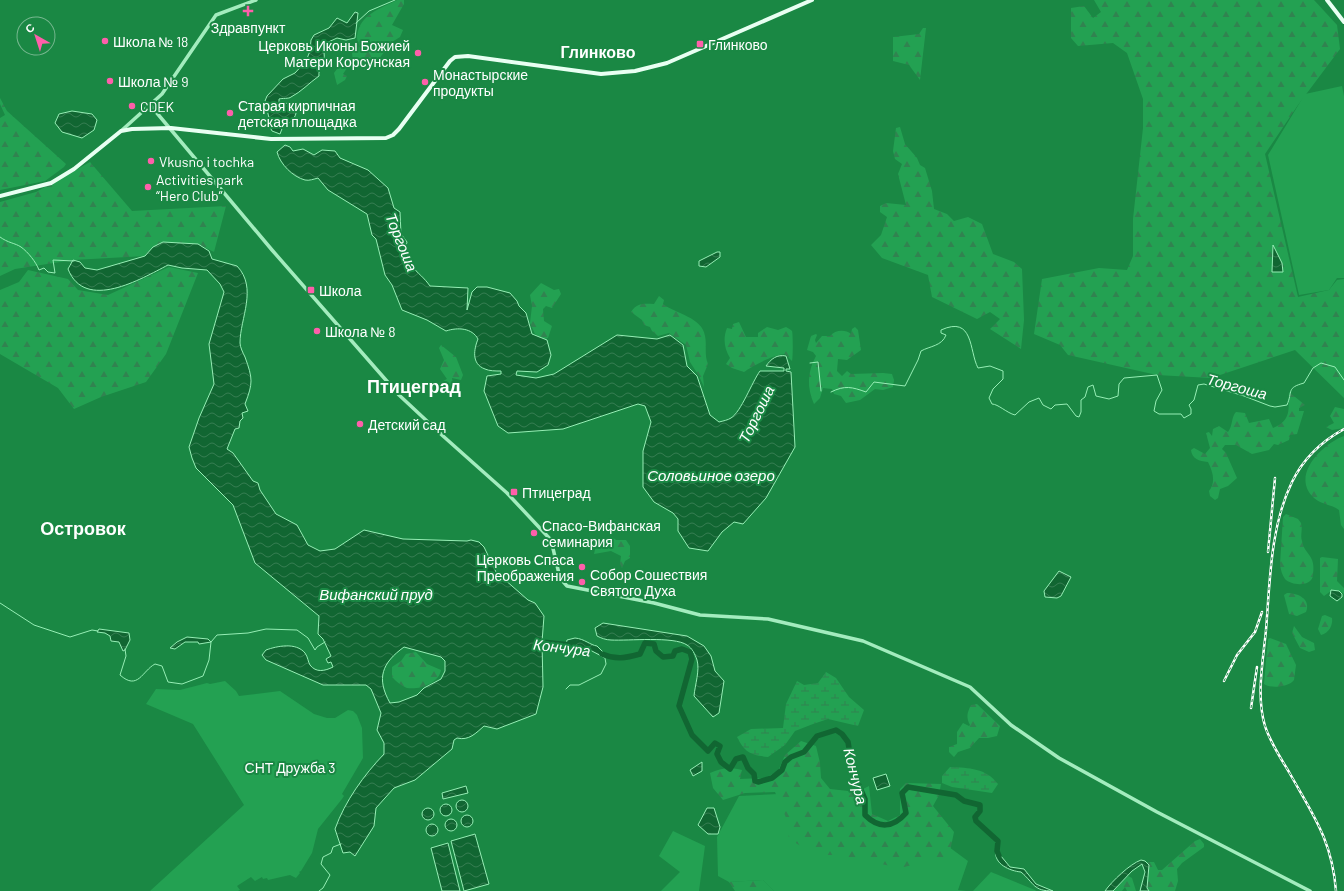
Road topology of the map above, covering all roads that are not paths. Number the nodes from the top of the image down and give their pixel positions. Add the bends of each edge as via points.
1 (256, 0) edge
2 (812, 0) edge
3 (1327, 0) edge
4 (1344, 22) edge
5 (150, 106) junction
6 (171, 128) junction
7 (121, 131) junction
8 (0, 196) edge
9 (1310, 891) edge

1 - 5 street via 216,15 162,94
2 - 6 main road via 667,62 634,71 601,74 462,55 455,57 399,129 389,137 295,140
3 - 4 main road
5 - 6 street
5 - 7 street
6 - 7 main road
6 - 9 street via 272,250 398,395 507,492 551,540 560,578 567,586 700,615 768,619 863,641 970,687 1011,725 1062,760
7 - 8 main road via 74,169 51,183

